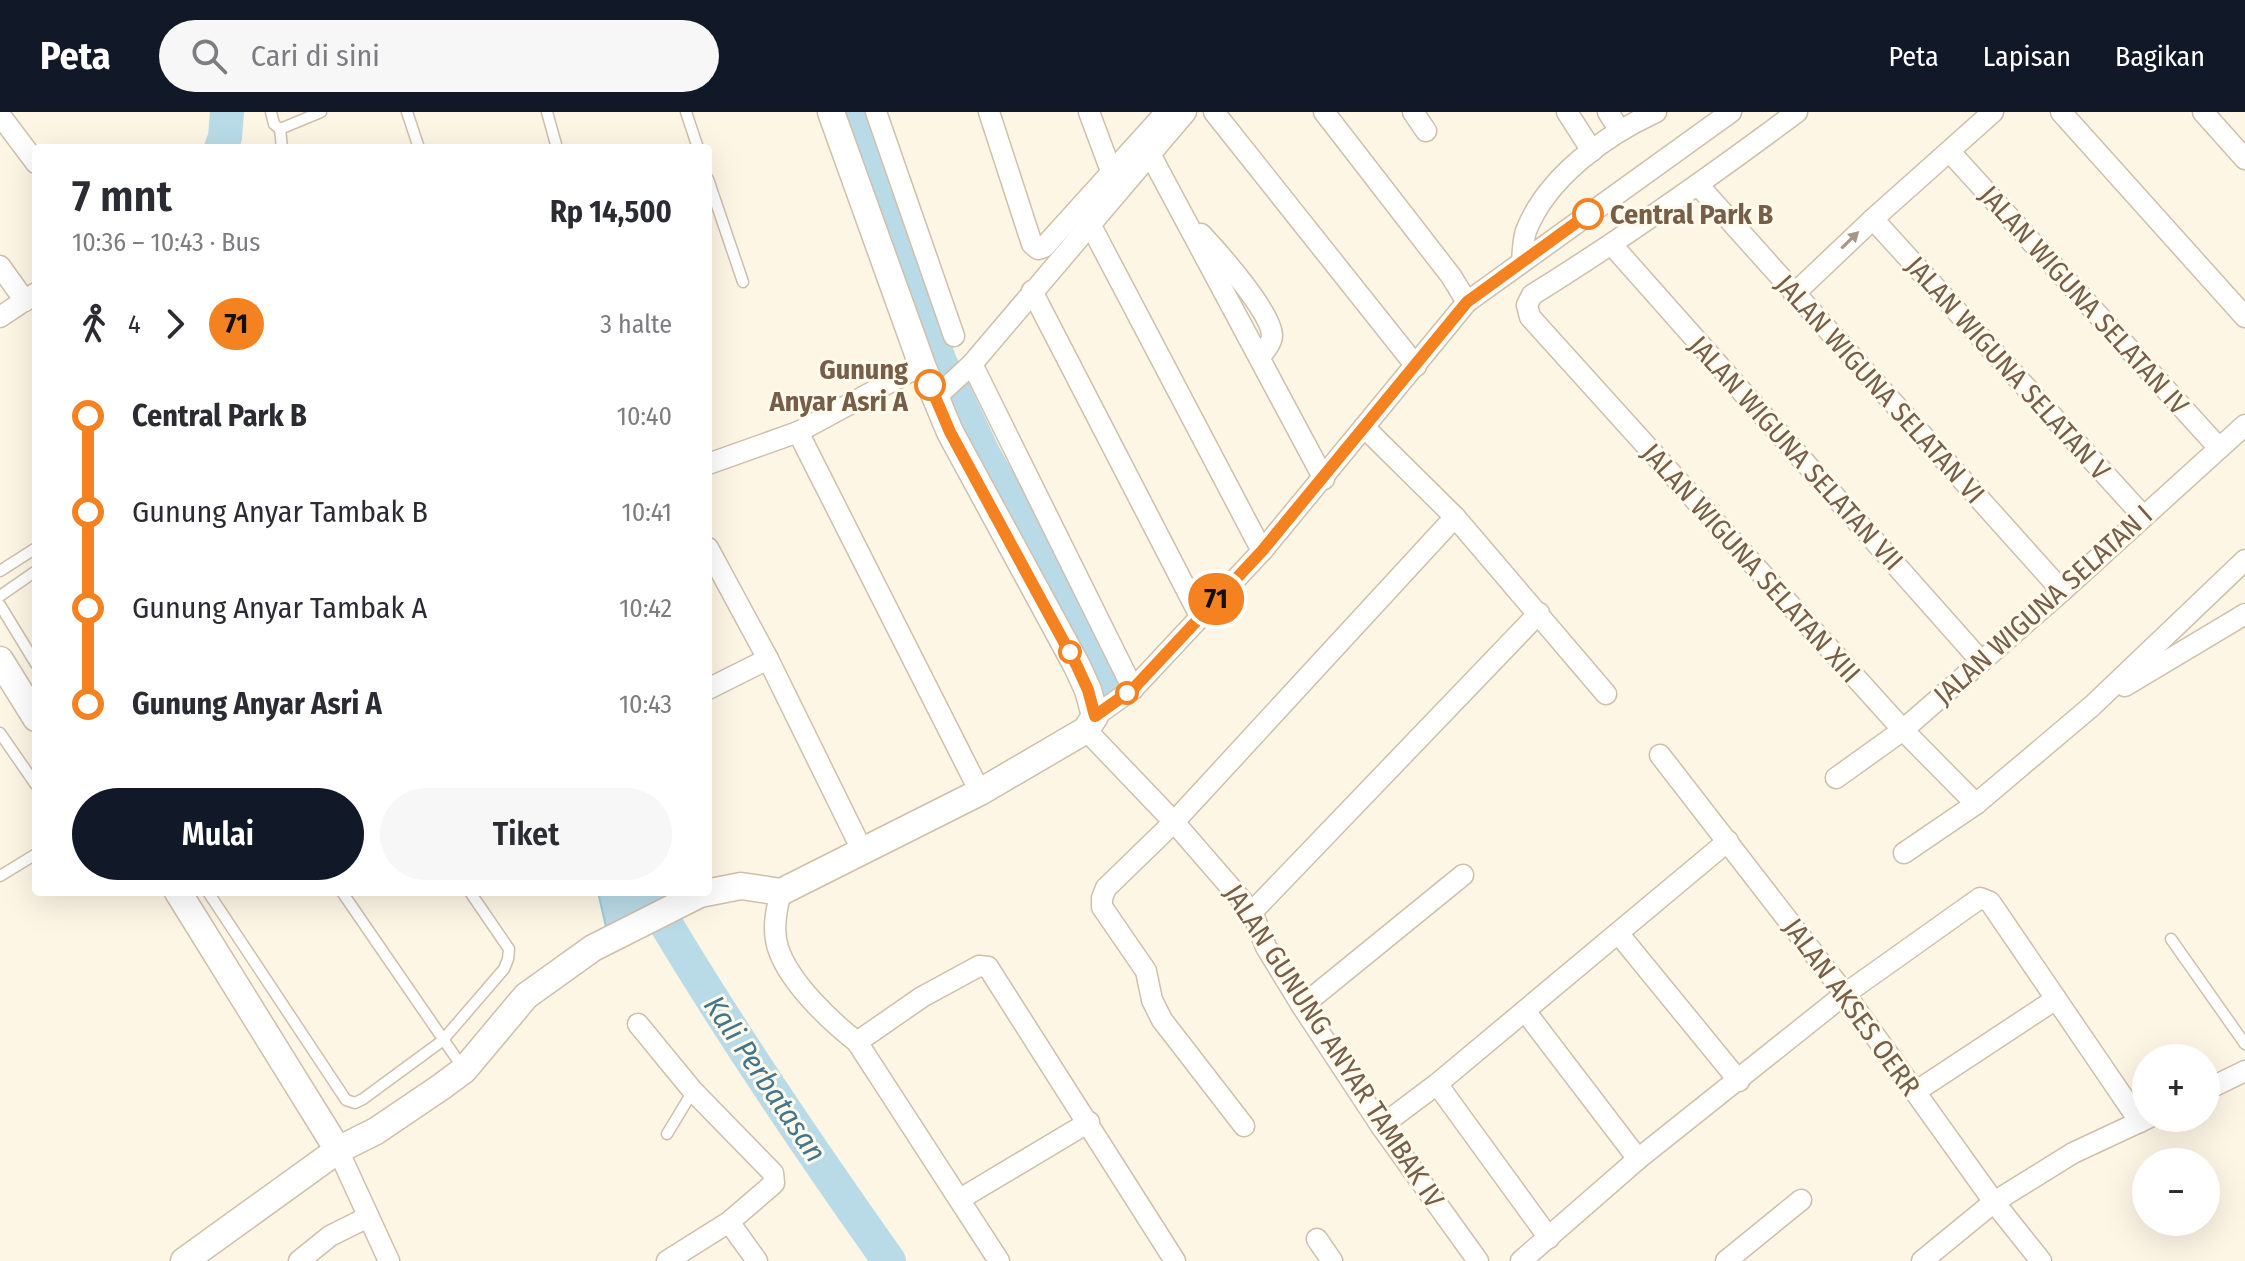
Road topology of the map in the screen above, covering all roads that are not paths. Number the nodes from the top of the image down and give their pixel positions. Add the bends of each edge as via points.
1 (271, 112) edge
2 (321, 112) edge
3 (407, 112) edge
4 (547, 112) edge
5 (686, 112) edge
6 (831, 112) edge
7 (876, 112) edge
8 (989, 112) edge
9 (1089, 112) edge
10 (1166, 112) edge
11 (1186, 112) edge
12 (1214, 112) edge
13 (1324, 112) edge
14 (1413, 112) edge
15 (1567, 112) edge
16 (1608, 112) edge
17 (1656, 112) edge
18 (1731, 112) edge
19 (1797, 112) edge
20 (1993, 112) edge
21 (2061, 112) edge
22 (2203, 112) edge
23 (0, 115) edge
24 (277, 126) junction
25 (1426, 131) dead end
26 (1620, 131) junction
27 (281, 144) edge
28 (418, 144) edge
29 (556, 144) edge
30 (697, 144) edge
31 (1592, 151) junction
32 (1950, 152) junction
33 (1150, 154) junction
34 (32, 158) edge
35 (2245, 159) edge
36 (1111, 171) junction
37 (1699, 186) junction
38 (712, 191) edge
39 (1873, 219) junction
40 (1090, 224) junction
41 (1612, 245) junction
42 (1522, 261) junction
43 (0, 266) edge
44 (743, 282) dead end
45 (1032, 291) junction
46 (1794, 294) junction
47 (30, 297) edge
48 (1467, 302) junction
49 (0, 317) edge
50 (2245, 317) edge
51 (954, 336) dead end
52 (922, 365) junction
53 (969, 366) junction
54 (1416, 366) junction
55 (942, 392) junction
56 (2245, 425) edge
57 (1364, 427) junction
58 (798, 432) junction
59 (2219, 448) junction
60 (712, 463) edge
61 (1324, 479) junction
62 (2143, 516) junction
63 (1455, 517) junction
64 (32, 551) edge
65 (1262, 551) junction
66 (712, 555) edge
67 (2244, 565) edge
68 (0, 571) edge
69 (32, 574) edge
70 (2062, 591) junction
71 (0, 596) edge
72 (0, 605) edge
73 (1539, 613) junction
74 (2245, 614) edge
75 (1200, 616) junction
76 (32, 657) edge
77 (768, 659) junction
78 (0, 660) edge
79 (1980, 660) junction
80 (712, 687) edge
81 (1133, 689) junction
82 (1606, 694) dead end
83 (2092, 706) junction
84 (32, 712) edge
85 (1091, 723) junction
86 (1903, 730) junction
87 (0, 733) edge
88 (1660, 755) dead end
89 (1836, 778) dead end
90 (32, 779) edge
91 (980, 792) junction
92 (1976, 804) junction
93 (1174, 822) junction
94 (1728, 841) junction
95 (863, 852) junction
96 (1904, 853) dead end
97 (32, 856) edge
98 (1463, 875) dead end
99 (0, 876) edge
100 (712, 892) edge
101 (781, 892) junction
102 (180, 896) edge
103 (211, 896) edge
104 (345, 896) edge
105 (473, 896) edge
106 (696, 896) edge
107 (1252, 912) junction
108 (1618, 933) junction
109 (2171, 939) dead end
110 (1845, 994) junction
111 (2056, 999) junction
112 (1302, 1006) junction
113 (1525, 1011) junction
114 (638, 1024) dead end
115 (442, 1041) junction
116 (857, 1042) junction
117 (2245, 1044) edge
118 (464, 1070) junction
119 (2245, 1071) edge
120 (1739, 1081) junction
121 (2220, 1083) edge
122 (1437, 1084) junction
123 (693, 1091) junction
124 (1915, 1092) junction
125 (2132, 1104) edge
126 (1089, 1122) junction
127 (1244, 1126) dead end
128 (1381, 1126) junction
129 (2132, 1126) edge
130 (667, 1134) dead end
131 (338, 1150) junction
132 (1638, 1159) junction
133 (353, 1194) junction
134 (960, 1199) junction
135 (1801, 1200) dead end
136 (1994, 1202) junction
137 (368, 1217) junction
138 (729, 1222) junction
139 (334, 1231) junction
140 (1549, 1238) junction
141 (1317, 1239) dead end
142 (184, 1261) edge
143 (299, 1261) edge
144 (389, 1261) edge
145 (667, 1261) edge
146 (757, 1261) edge
147 (999, 1261) edge
148 (1175, 1261) edge
149 (1332, 1261) edge
150 (1478, 1261) edge
151 (1521, 1261) edge
152 (1726, 1261) edge
153 (1922, 1261) edge
154 (2041, 1261) edge

1 - 24 lane
2 - 24 lane
3 - 28 lane
4 - 29 lane
5 - 30 lane
6 - 52 street
7 - 51 street
8 - 36 street via 1038,249
9 - 36 street
10 - 36 street
11 - 33 street
12 - 54 street
13 - 48 street
14 - 25 street
15 - 31 street
16 - 26 street
17 - 26 street
18 - 42 street
19 - 37 street
20 - 32 street
21 - 50 street
22 - 35 street
23 - 34 street
24 - 27 lane
26 - 31 street
31 - 42 street via 1562,177 1536,211 1525,233
32 - 39 street
32 - 59 street, JALAN WIGUNA SELATAN IV
33 - 40 street
33 - 61 street
37 - 41 street
37 - 46 street, JALAN WIGUNA SELATAN VI
38 - 44 lane
46 -> 39 street
39 - 62 street, JALAN WIGUNA SELATAN V
40 - 45 street
40 - 65 street
41 - 79 street, JALAN WIGUNA SELATAN VII
41 - 86 street, JALAN WIGUNA SELATAN XIII via 1532,295 1527,305 1530,317
42 - 48 street
43 - 47 street
45 - 53 street
45 - 75 street
46 - 70 street, JALAN WIGUNA SELATAN VI
47 - 49 street
48 - 54 street
52 - 55 street
52 - 58 street
53 - 55 street
53 - 81 street
54 - 57 street
55 - 85 street via 950,432 1088,690
56 - 59 street, JALAN WIGUNA SELATAN I
57 - 61 street
57 - 63 street
58 - 60 street
58 - 91 street
59 - 62 street, JALAN WIGUNA SELATAN I
61 - 65 street
62 - 70 street, JALAN WIGUNA SELATAN I
63 - 73 street
63 - 93 street
64 - 68 lane
65 - 75 street
66 - 77 street
67 - 83 street
69 - 71 lane
70 - 79 street, JALAN WIGUNA SELATAN I
72 - 76 lane
73 - 82 street
73 - 107 street
74 - 83 street
75 - 81 street
77 - 80 street
77 - 95 street
78 - 84 street
79 - 86 street, JALAN WIGUNA SELATAN I
81 - 85 street
83 - 92 street
85 - 91 street
85 - 93 street, JALAN GUNUNG ANYAR TAMBAK IV
86 - 89 street, JALAN WIGUNA SELATAN I
86 - 92 street, JALAN WIGUNA SELATAN XIII
87 - 90 lane
88 - 94 street, JALAN AKSES OERR
91 - 95 street
92 - 96 street
93 - 107 street, JALAN GUNUNG ANYAR TAMBAK IV
93 - 127 street via 1106,888 1102,907 1146,971 1162,1020
94 - 108 street
94 - 110 street, JALAN AKSES OERR
95 - 101 street
97 - 99 lane
98 - 112 street
100 - 101 street via 741,886
101 - 116 street via 775,916 777,946 788,970 835,1025
102 - 131 street
103 - 115 lane via 346,1100 363,1099
104 - 115 lane
105 - 115 lane via 509,949 508,959
106 - 118 street via 593,948 526,996
107 - 112 street, JALAN GUNUNG ANYAR TAMBAK IV via 1266,947
108 - 113 street
108 - 120 street
109 - 117 lane
110 - 111 street via 1980,898 1990,902
110 - 120 street
110 - 124 street, JALAN AKSES OERR
111 - 124 street
111 - 125 street
112 - 128 street, JALAN GUNUNG ANYAR TAMBAK IV
113 - 122 street
113 - 132 street
114 - 123 street
115 - 118 lane
116 - 126 street via 922,997 984,965
116 - 134 street
118 - 131 street via 407,1112
119 - 121 street
120 - 132 street
122 - 128 street
122 - 140 street
123 - 130 lane
123 - 138 street via 773,1173 774,1183
124 - 136 street, JALAN AKSES OERR
126 - 134 street
126 - 148 street
128 - 150 street, JALAN GUNUNG ANYAR TAMBAK IV
129 - 136 street via 2073,1153
131 - 133 street
131 - 142 street
132 - 140 street
133 - 137 street
133 - 139 street
134 - 147 street
135 - 152 street
136 - 153 street
136 - 154 street, JALAN AKSES OERR
137 - 139 street
137 - 144 street
138 - 145 street
138 - 146 street
139 - 143 street
140 - 151 street
141 - 149 street

